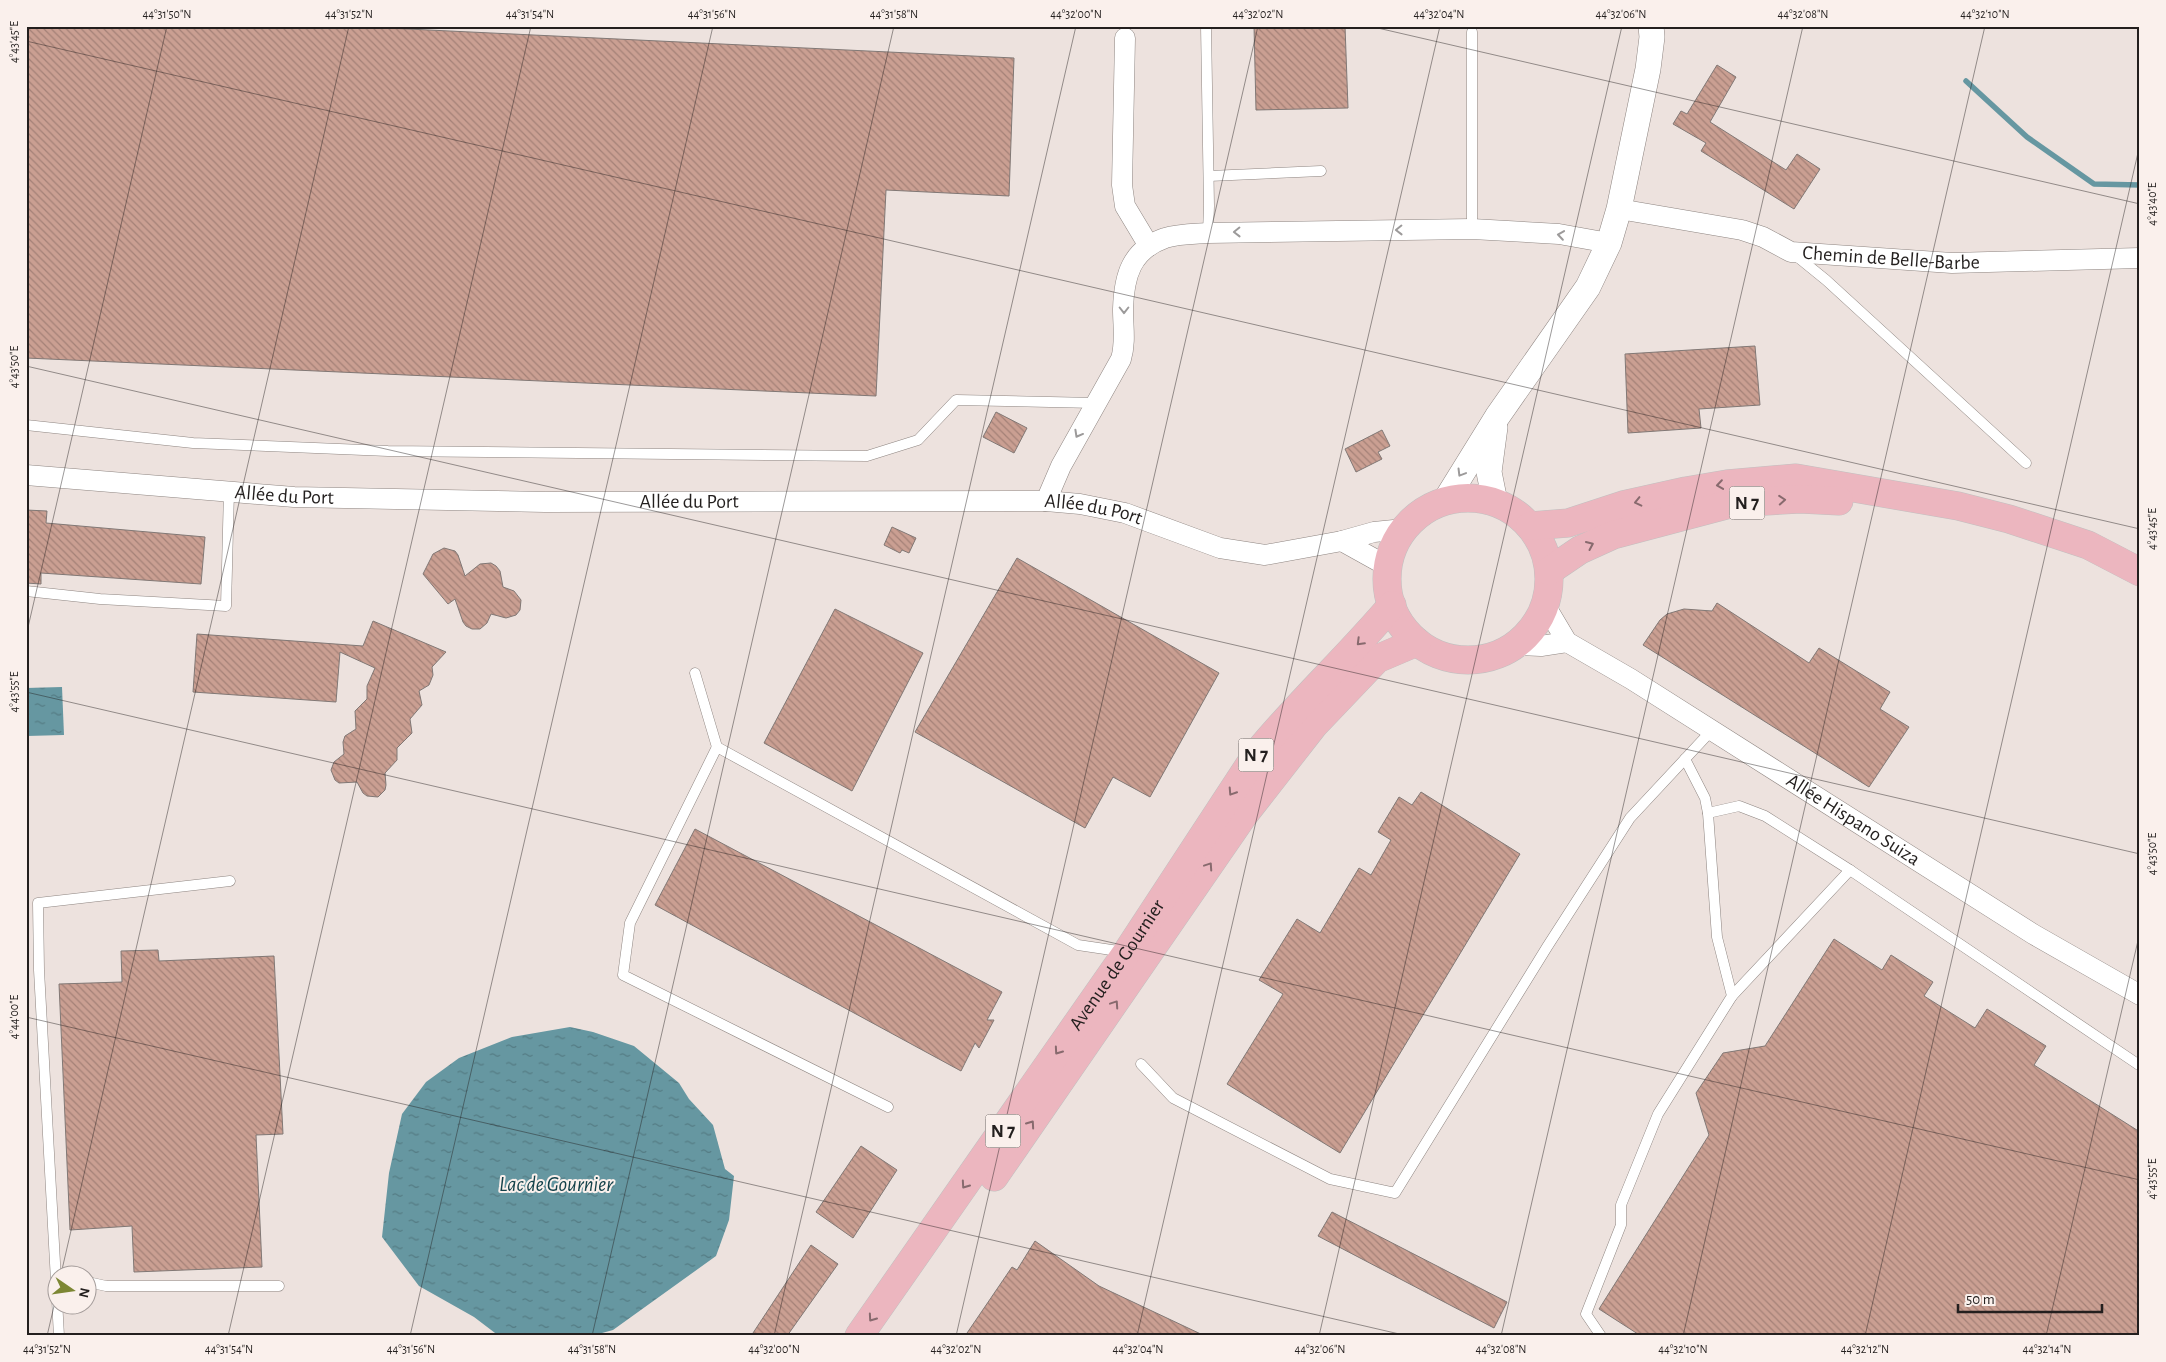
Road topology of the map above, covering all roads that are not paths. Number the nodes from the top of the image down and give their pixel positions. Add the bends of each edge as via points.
1 (1206, 26) edge
2 (1651, 26) edge
3 (1472, 32) dead end
4 (1125, 38) dead end
5 (1321, 171) dead end
6 (1209, 176) junction
7 (1619, 209) junction
8 (1472, 229) junction
9 (1208, 233) junction
10 (1609, 243) junction
11 (1149, 246) junction
12 (1791, 252) junction
13 (2140, 258) edge
14 (1096, 403) junction
15 (1497, 417) junction
16 (26, 425) edge
17 (2026, 463) dead end
18 (26, 474) edge
19 (229, 492) junction
20 (1046, 501) junction
21 (1445, 501) junction
22 (1495, 502) junction
23 (1958, 506) junction
24 (1530, 526) junction
25 (1404, 529) junction
26 (1342, 541) junction
27 (1388, 564) junction
28 (1549, 572) junction
29 (2140, 572) edge
30 (26, 591) edge
31 (1392, 605) junction
32 (1545, 605) junction
33 (1417, 642) junction
34 (1567, 642) junction
35 (1515, 645) junction
36 (695, 673) dead end
37 (1712, 730) junction
38 (717, 747) junction
39 (1685, 760) junction
40 (1708, 813) junction
41 (1850, 870) junction
42 (230, 881) dead end
43 (1134, 958) junction
44 (2140, 995) edge
45 (1732, 996) junction
46 (1141, 1064) dead end
47 (2139, 1066) edge
48 (888, 1107) dead end
49 (56, 1264) edge
50 (98, 1284) edge
51 (279, 1286) dead end
52 (58, 1314) edge
53 (59, 1336) edge
54 (859, 1336) edge
55 (882, 1336) edge
56 (1601, 1336) edge

1 - 6 lane
2 - 7 street via 1648,69
3 - 8 lane
4 - 11 street via 1122,185 1125,206
5 - 6 lane
6 - 9 lane
7 - 10 street
7 - 12 street, Chemin de Belle-Barbe via 1742,230
8 -> 9 street
10 -> 8 street via 1560,234
9 - 11 street via 1167,238
10 - 15 street via 1588,287
11 -> 14 street via 1140,253 1125,279 1125,344 1121,359
12 - 13 street, Chemin de Belle-Barbe via 1952,263
12 - 17 lane via 1826,280
14 - 16 lane via 956,400 918,440 867,456 388,451 194,443
14 -> 20 street via 1061,466
15 -> 21 street
15 - 22 street via 1490,472
18 - 19 street, Allée du Port
19 - 20 street, Allée du Port via 294,497 545,502
19 - 30 lane via 226,606
20 - 26 street, Allée du Port via 1080,504 1139,517 1220,548 1265,555
21 - 22 main road via 1477,497
21 - 25 main road via 1425,510
22 - 24 main road via 1512,510
23 -> 24 main road, N 7 via 1796,478 1686,491 1568,522
28 -> 23 main road, N 7 via 1580,550 1613,535 1734,504 1800,499
23 - 29 main road, N 7 via 2009,518 2088,545
24 - 28 main road via 1540,540
25 - 26 street, Allée du Port via 1374,532
25 - 27 main road
26 - 27 street
27 - 31 main road via 1387,584
28 - 32 main road via 1550,585
31 - 33 main road via 1406,631
31 -> 43 main road, Avenue de Gournier / N 7 via 1258,752
32 - 34 street, Allée Hispano Suiza
32 - 35 main road via 1536,624
33 - 35 main road via 1458,659 1488,658
43 -> 33 main road, Avenue de Gournier / N 7 via 1338,698 1377,659
34 - 35 street
34 - 37 street, Allée Hispano Suiza
36 - 38 lane
37 - 39 lane
37 - 44 street, Allée Hispano Suiza via 2033,934
38 - 43 lane via 1078,945
38 - 48 lane via 630,924 623,975
39 - 40 lane
39 - 46 lane via 1630,818 1395,1193 1330,1179 1173,1098
40 - 41 lane via 1739,806 1765,816
40 - 45 lane via 1717,937
41 - 45 lane
41 - 47 lane
42 - 49 lane via 38,904
43 -> 54 main road, Avenue de Gournier / N 7
55 -> 43 main road, Avenue de Gournier / N 7
45 - 56 lane via 1658,1114 1621,1205 1621,1225 1586,1314
50 - 51 lane
52 - 53 lane

